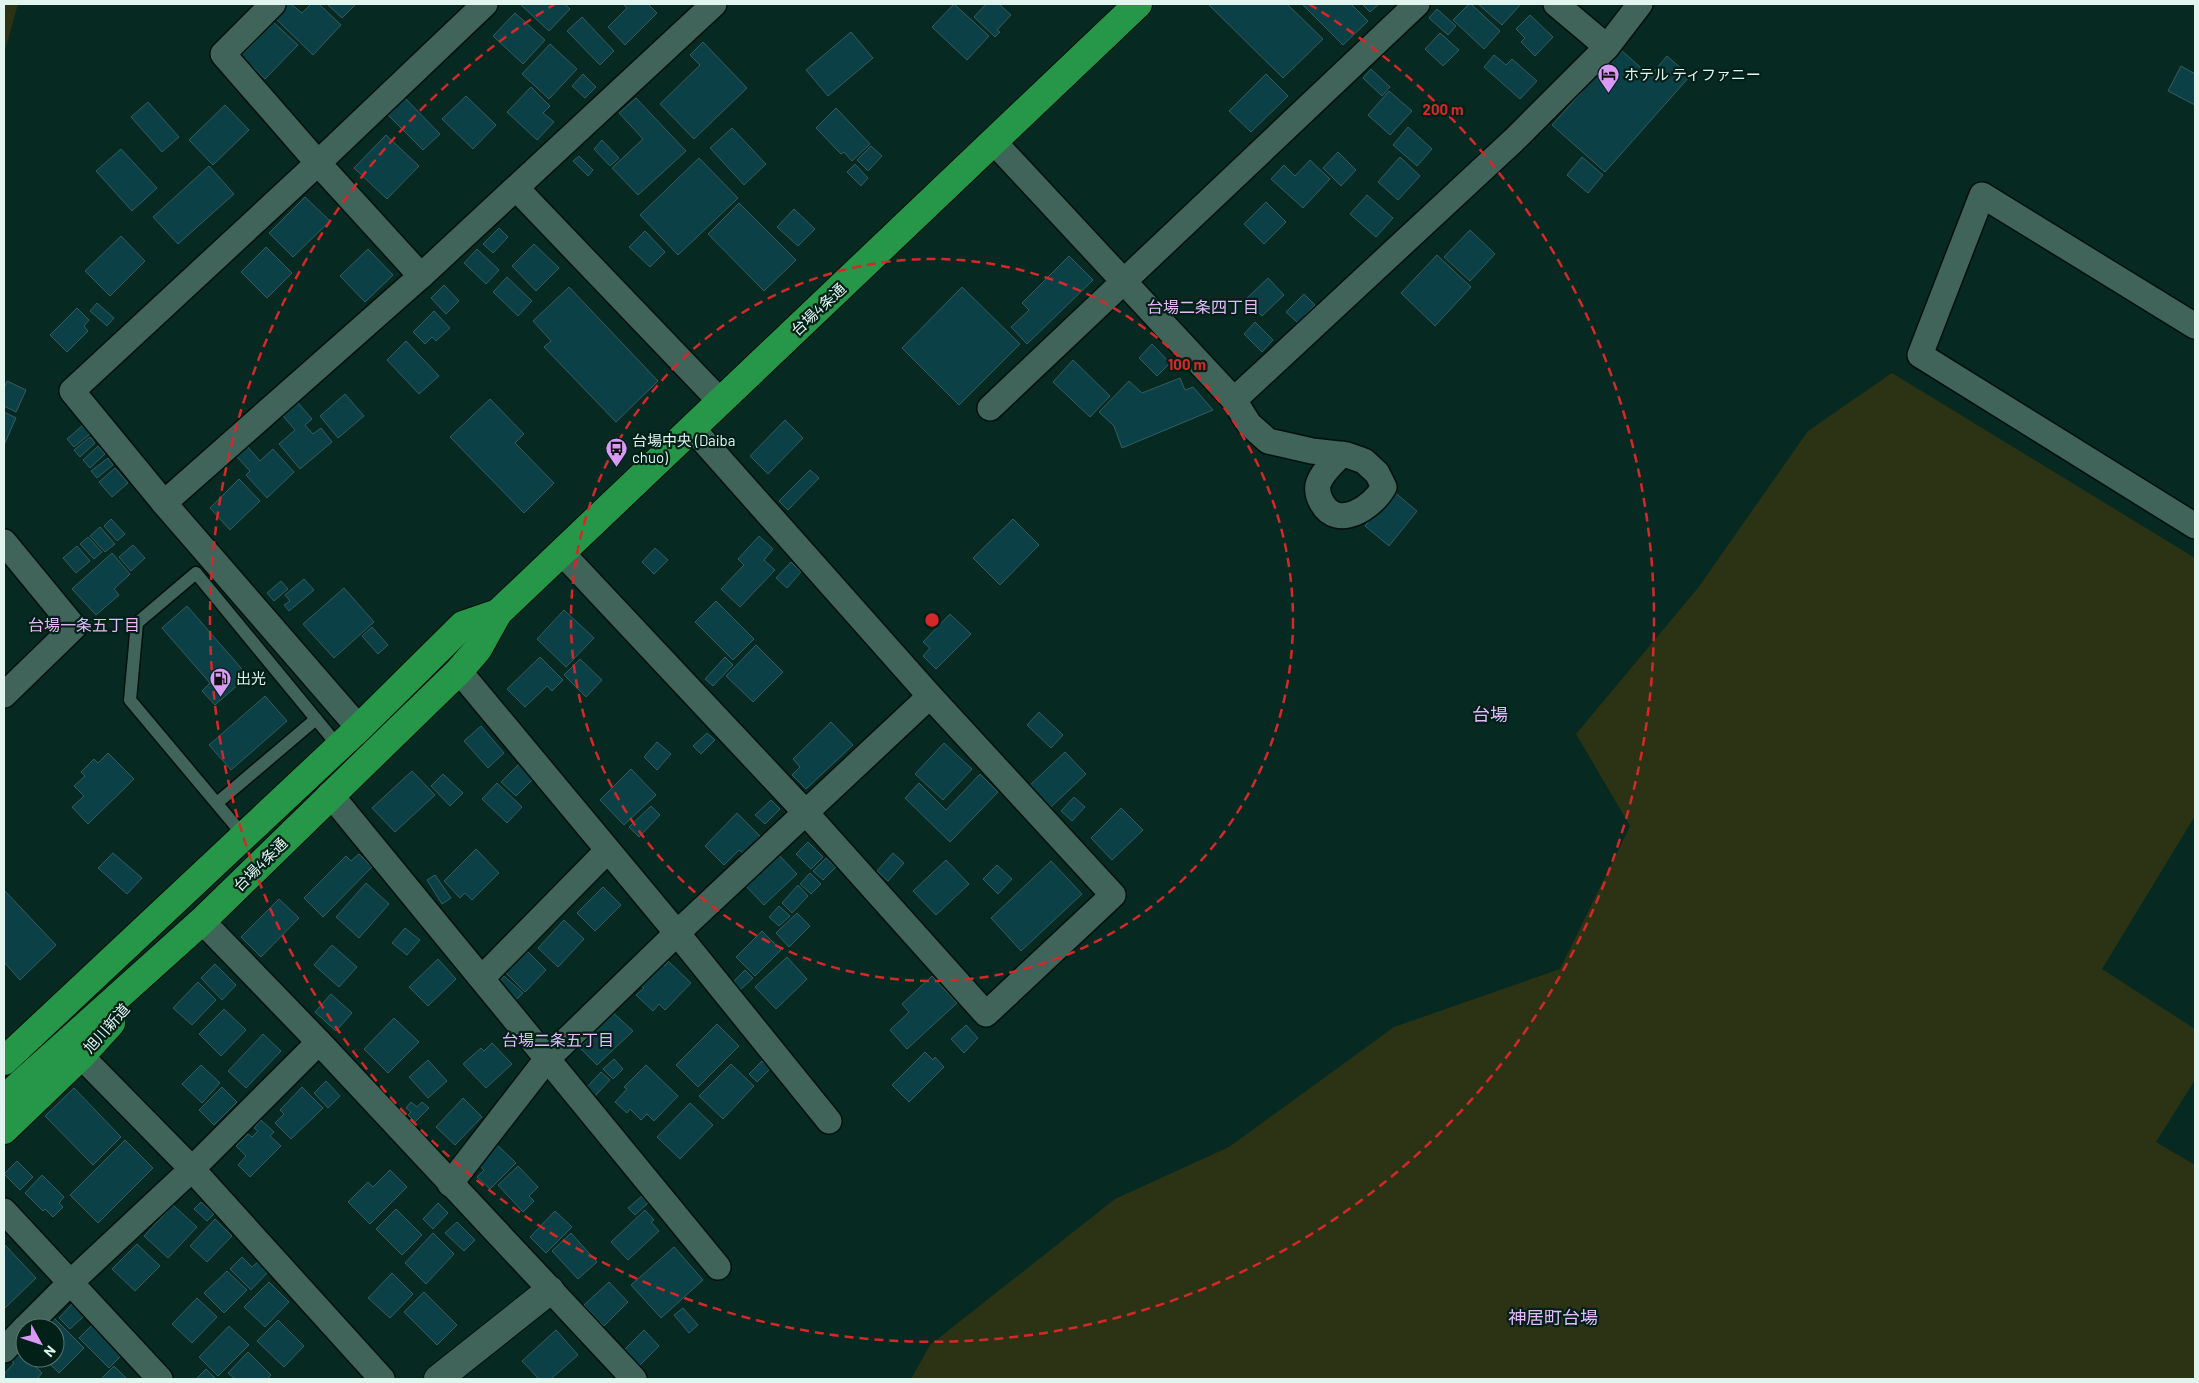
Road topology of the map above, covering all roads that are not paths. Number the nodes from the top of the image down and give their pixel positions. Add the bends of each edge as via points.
1 (273, 4) edge
2 (485, 4) edge
3 (714, 4) edge
4 (1138, 4) edge
5 (1417, 4) edge
6 (1556, 4) edge
7 (1640, 4) edge
8 (1607, 47) junction
9 (994, 142) junction
10 (318, 163) junction
11 (516, 189) junction
12 (421, 276) junction
13 (1125, 282) junction
14 (2195, 326) edge
15 (1234, 400) junction
16 (720, 401) junction
17 (990, 408) dead end
18 (693, 429) junction
19 (1342, 454) dead end
20 (164, 503) junction
21 (2195, 526) edge
22 (4, 542) edge
23 (563, 554) junction
24 (498, 613) junction
25 (459, 671) junction
26 (4, 695) edge
27 (930, 696) junction
28 (316, 719) junction
29 (359, 728) junction
30 (339, 747) junction
31 (330, 794) junction
32 (217, 803) junction
33 (806, 813) junction
34 (244, 836) junction
35 (607, 851) junction
36 (202, 921) junction
37 (677, 932) junction
38 (482, 978) junction
39 (319, 1042) junction
40 (81, 1056) junction
41 (547, 1059) junction
42 (4, 1061) edge
43 (4, 1099) edge
44 (829, 1121) dead end
45 (4, 1130) edge
46 (192, 1169) junction
47 (450, 1184) junction
48 (4, 1211) edge
49 (718, 1267) dead end
50 (71, 1282) junction
51 (550, 1290) junction
52 (35, 1318) edge
53 (15, 1338) edge
54 (4, 1350) edge
55 (160, 1379) edge
56 (382, 1379) edge
57 (438, 1379) edge
58 (634, 1379) edge

1 - 10 street via 223,54
2 - 10 street
3 - 11 street
4 - 9 highway, 台場4条通
5 - 13 street
6 - 8 street
7 - 8 street
8 - 15 street via 1506,147
9 - 13 street
9 - 16 highway, 台場4条通
10 - 12 street
10 - 20 street via 72,391
11 - 12 street
11 - 16 street
12 - 20 street
13 - 15 street
13 - 17 street
14 - 21 street via 1982,195 1920,355
15 - 19 street via 1249,424 1268,441
16 - 18 highway, 台場4条通
18 - 23 highway, 台場4条通
18 - 27 street
20 - 29 street
22 - 26 street via 74,627
23 - 24 highway, 台場4条通
23 - 33 street
24 - 25 highway, 台場4条通 via 478,649
24 - 29 highway, 台場4条通 via 463,625
25 - 31 highway, 台場4条通
25 - 35 street
27 - 33 street
27 - 33 street via 1113,895 986,1014
28 - 30 lane
28 - 32 lane
28 - 32 lane via 196,573 137,623 130,700
29 - 30 highway, 台場4条通
30 - 34 highway, 台場4条通
31 - 36 highway, 台場4条通
31 - 38 street
32 - 34 lane
33 - 37 street
34 - 42 highway, 台場4条通
35 - 37 street
35 - 38 street
36 - 39 street
36 - 40 highway, 旭川新道
36 - 43 highway, 台場4条通
37 - 41 street
37 - 44 street
38 - 41 street
39 - 46 street
39 - 47 street
40 - 45 highway, 旭川新道
40 - 46 street
41 - 47 street
41 - 49 street
46 - 50 street
46 - 56 street
47 - 51 street
48 - 50 street
50 - 52 street
50 - 55 street
51 - 57 street
51 - 58 street
53 - 54 street

